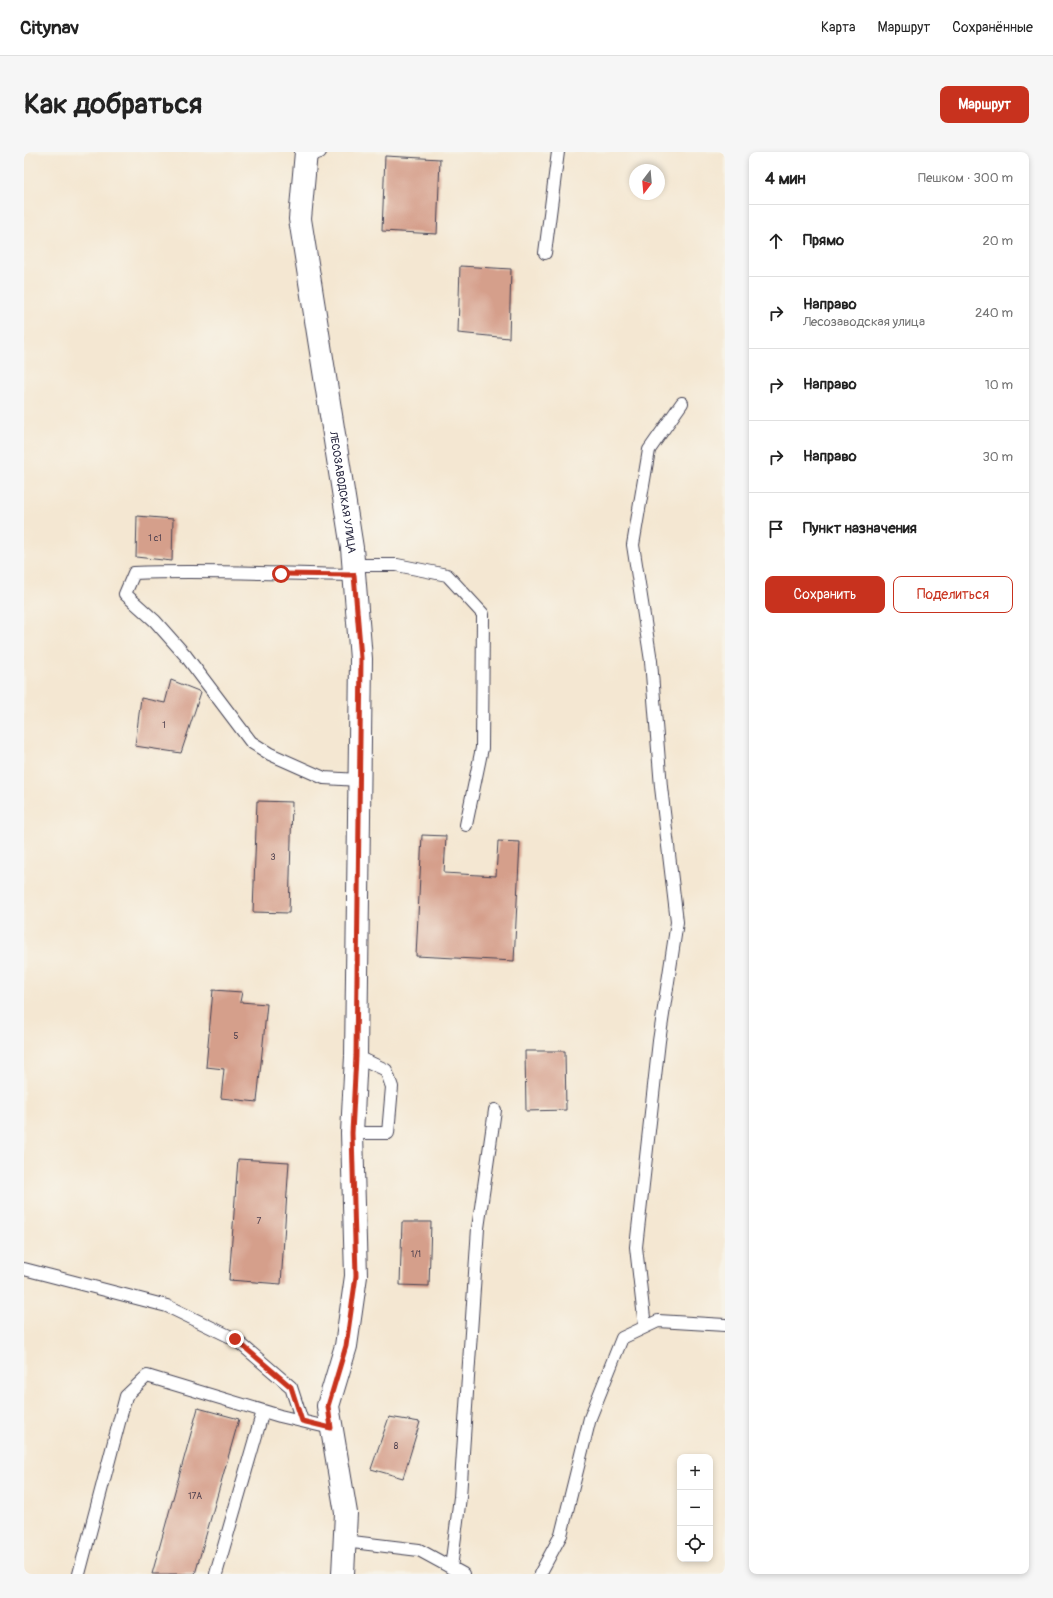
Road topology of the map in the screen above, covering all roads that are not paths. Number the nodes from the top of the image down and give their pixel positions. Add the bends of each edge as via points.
1 (558, 152) edge
2 (311, 154) edge
3 (544, 253) dead end
4 (682, 403) dead end
5 (354, 570) junction
6 (359, 780) junction
7 (466, 825) dead end
8 (356, 1056) junction
9 (495, 1110) dead end
10 (352, 1133) junction
11 (24, 1269) edge
12 (725, 1325) edge
13 (645, 1327) junction
14 (263, 1411) junction
15 (302, 1421) junction
16 (331, 1428) junction
17 (344, 1541) junction
18 (451, 1568) junction
19 (79, 1574) edge
20 (216, 1574) edge
21 (343, 1574) edge
22 (463, 1574) edge
23 (540, 1574) edge

1 - 3 lane
2 - 5 street, ЛЕСОЗАВОДСКАЯ УЛИЦА via 300,219
4 - 13 lane via 649,450 633,545 651,661 661,787 676,922 659,1041 636,1247
5 - 6 street, ЛЕСОЗАВОДСКАЯ УЛИЦА via 361,658
5 - 6 lane via 281,574 181,571 134,573 125,594 155,621 186,656 250,742 270,754 324,778
5 - 7 lane via 397,565 447,575 483,614 482,748
6 - 8 street, ЛЕСОЗАВОДСКАЯ УЛИЦА
8 - 10 street, ЛЕСОЗАВОДСКАЯ УЛИЦА
8 - 10 lane via 386,1070 392,1087 388,1133
9 - 18 lane via 478,1228 460,1497
10 - 16 street, ЛЕСОЗАВОДСКАЯ УЛИЦА via 356,1276 346,1346 328,1406
11 - 15 lane via 167,1306 235,1339 291,1387
12 - 13 lane via 658,1321
13 - 23 lane via 622,1338 590,1418 561,1535
14 - 15 lane
14 - 19 lane via 147,1376 126,1396
14 - 20 lane
15 - 16 lane
16 - 17 street, ЛЕСОЗАВОДСКАЯ УЛИЦА via 346,1514
17 - 18 lane via 419,1550
17 - 21 street, ЛЕСОЗАВОДСКАЯ УЛИЦА
18 - 22 lane

